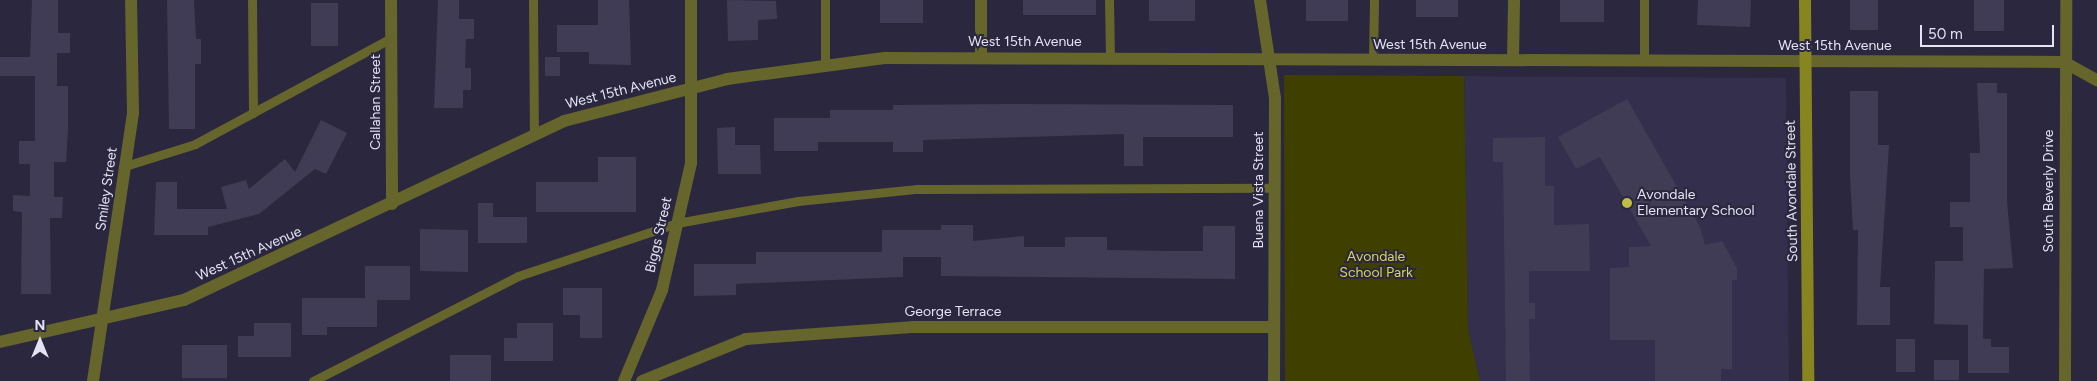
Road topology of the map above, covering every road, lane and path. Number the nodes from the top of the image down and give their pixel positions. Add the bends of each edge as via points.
1 (131, 0) edge
2 (252, 0) edge
3 (391, 0) edge
4 (533, 0) edge
5 (691, 0) edge
6 (825, 0) edge
7 (981, 0) edge
8 (1109, 0) edge
9 (1260, 0) edge
10 (1374, 0) edge
11 (1514, 0) edge
12 (1644, 0) edge
13 (1805, 0) edge
14 (2066, 0) edge
15 (391, 38) junction
16 (981, 56) junction
17 (1110, 56) junction
18 (1269, 58) junction
19 (1374, 59) junction
20 (1513, 60) junction
21 (1644, 61) junction
22 (1806, 61) junction
23 (2064, 62) junction
24 (825, 66) junction
25 (2097, 80) edge
26 (691, 88) junction
27 (253, 112) junction
28 (534, 135) junction
29 (125, 166) junction
30 (1274, 188) junction
31 (392, 204) junction
32 (677, 223) junction
33 (102, 320) junction
34 (1274, 327) junction
35 (0, 342) edge
36 (93, 381) edge
37 (313, 381) edge
38 (624, 381) edge
39 (642, 381) edge
40 (1274, 381) edge
41 (1808, 381) edge
42 (2065, 381) edge

1 - 29 street, Smiley Street via 133,113
2 - 27 lane
3 - 15 street, Callahan Street
4 - 28 lane
5 - 26 street, Biggs Street
6 - 24 lane
7 - 16 street
8 - 17 lane
9 - 18 street, Buena Vista Street
10 - 19 lane
11 - 20 street
12 - 21 lane
13 - 22 main road, South Avondale Street
14 - 23 street, South Beverly Drive
15 - 27 lane
15 - 31 street, Callahan Street
16 - 17 street, West 15th Avenue
16 - 24 street, West 15th Avenue via 884,58
17 - 18 street, West 15th Avenue
18 - 19 street, West 15th Avenue
18 - 30 street, Buena Vista Street via 1275,98
19 - 20 street, West 15th Avenue
20 - 21 street, West 15th Avenue
21 - 22 street, West 15th Avenue
22 - 23 street, West 15th Avenue
22 - 41 main road, South Avondale Street
23 - 25 street, West 15th Avenue
23 - 42 street, South Beverly Drive
24 - 26 street, West 15th Avenue
26 - 28 street, West 15th Avenue via 564,121
26 - 32 street, Biggs Street via 691,163
27 - 29 lane via 195,144
28 - 31 street, West 15th Avenue
29 - 33 street, Smiley Street
30 - 32 lane via 917,189 798,201
30 - 34 street, Buena Vista Street
31 - 33 street, West 15th Avenue via 184,300
32 - 37 lane via 518,276
32 - 38 street, Biggs Street via 662,290
33 - 35 street, West 15th Avenue
33 - 36 street, Smiley Street
34 - 39 street, George Terrace via 912,327 746,339
34 - 40 street, Buena Vista Street

